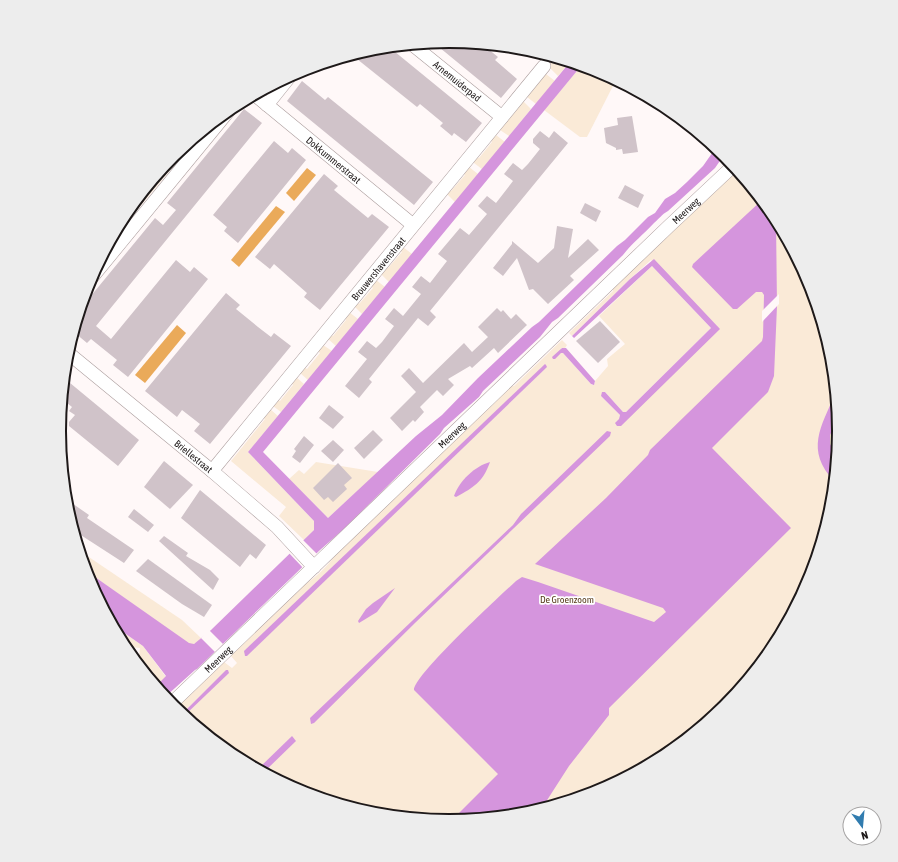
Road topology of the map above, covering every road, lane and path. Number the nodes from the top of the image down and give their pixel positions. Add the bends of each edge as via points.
1 (418, 49) edge
2 (544, 66) dead end
3 (282, 86) edge
4 (259, 99) edge
5 (267, 105) junction
6 (502, 117) junction
7 (214, 128) edge
8 (730, 170) edge
9 (413, 225) junction
10 (106, 261) edge
11 (73, 357) edge
12 (212, 471) junction
13 (313, 565) junction
14 (176, 699) edge

1 - 6 street, Arnemuiderpad
2 - 6 street, Brouwershavenstraat
3 - 5 street
4 - 5 street, Dokkummerstraat
5 - 9 street, Dokkummerstraat
6 - 9 street, Brouwershavenstraat
7 - 10 street
8 - 13 street, Meerweg
9 - 12 street, Brouwershavenstraat
11 - 12 street, Briellestraat
12 - 13 street, Briellestraat via 277,527
13 - 14 street, Meerweg

